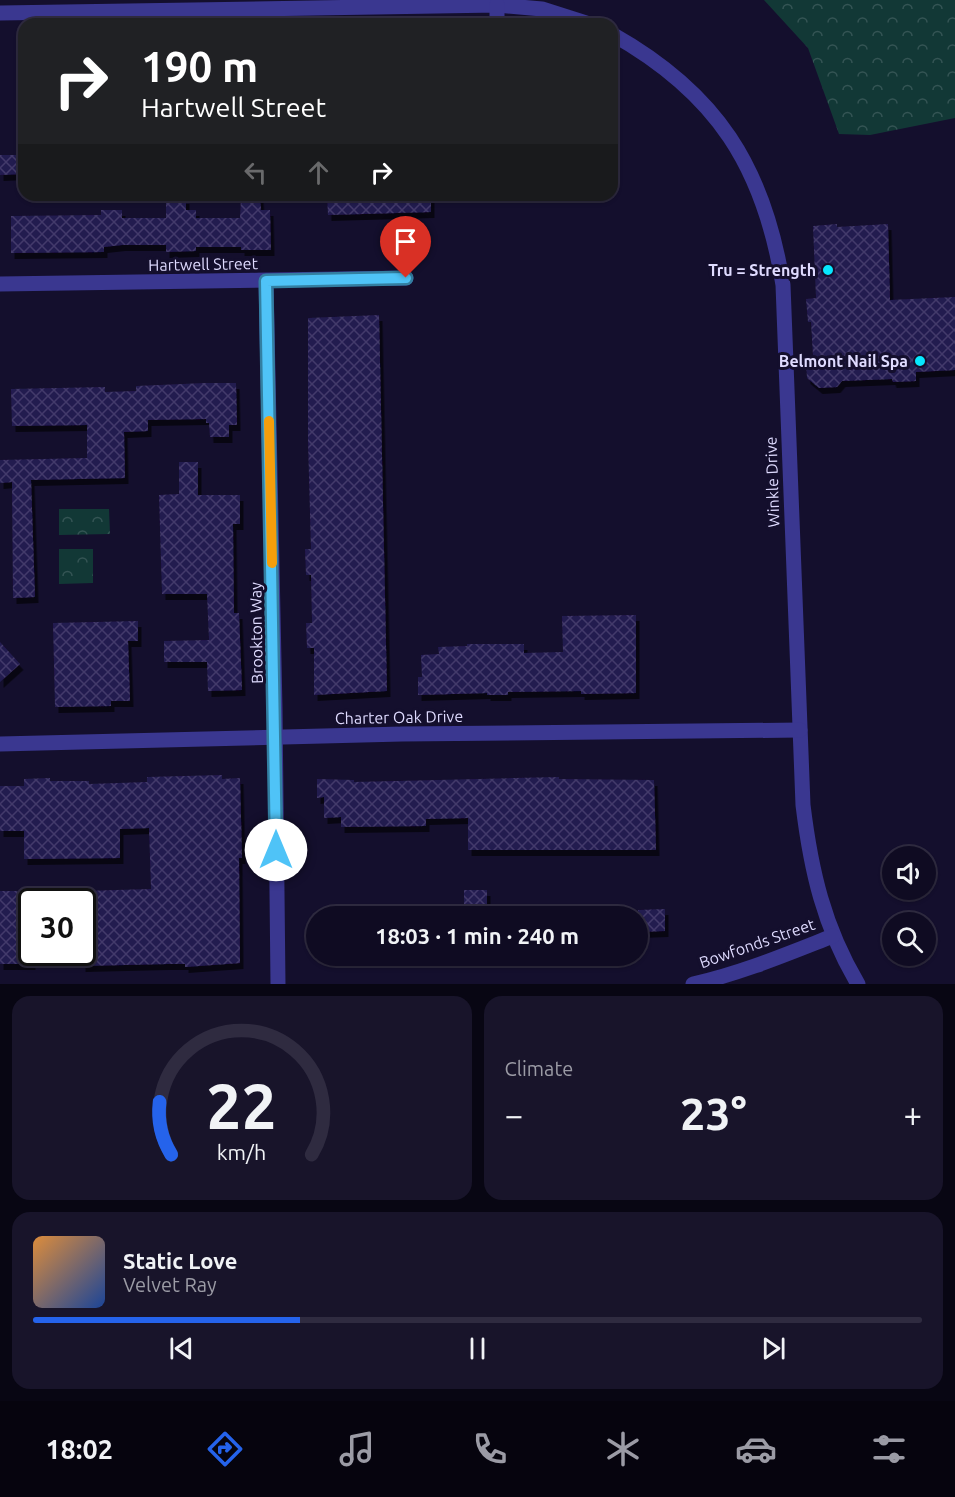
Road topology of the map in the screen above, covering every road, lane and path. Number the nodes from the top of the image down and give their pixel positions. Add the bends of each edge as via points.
1 (497, 5) junction
2 (114, 6) edge
3 (0, 13) edge
4 (496, 18) edge
5 (571, 18) edge
6 (618, 38) edge
7 (406, 278) dead end
8 (266, 281) junction
9 (0, 285) edge
10 (800, 730) junction
11 (275, 737) junction
12 (0, 744) edge
13 (833, 936) junction
14 (278, 984) edge
15 (693, 984) edge
16 (858, 984) edge

1 - 2 street
1 - 4 street
1 - 5 street via 542,9
2 - 3 street
6 - 10 street, Winkle Drive via 661,64 715,117 755,180 778,250 783,285
7 - 8 street, Hartwell Street
8 - 9 street, Hartwell Street
8 - 11 street, Brookton Way
10 - 11 street, Charter Oak Drive
10 - 13 street, Winkle Drive via 809,853
11 - 12 street, Charter Oak Drive
11 - 14 street, Brookton Way
13 - 15 street, Bowfonds Street via 768,962
13 - 16 street, Winkle Drive

